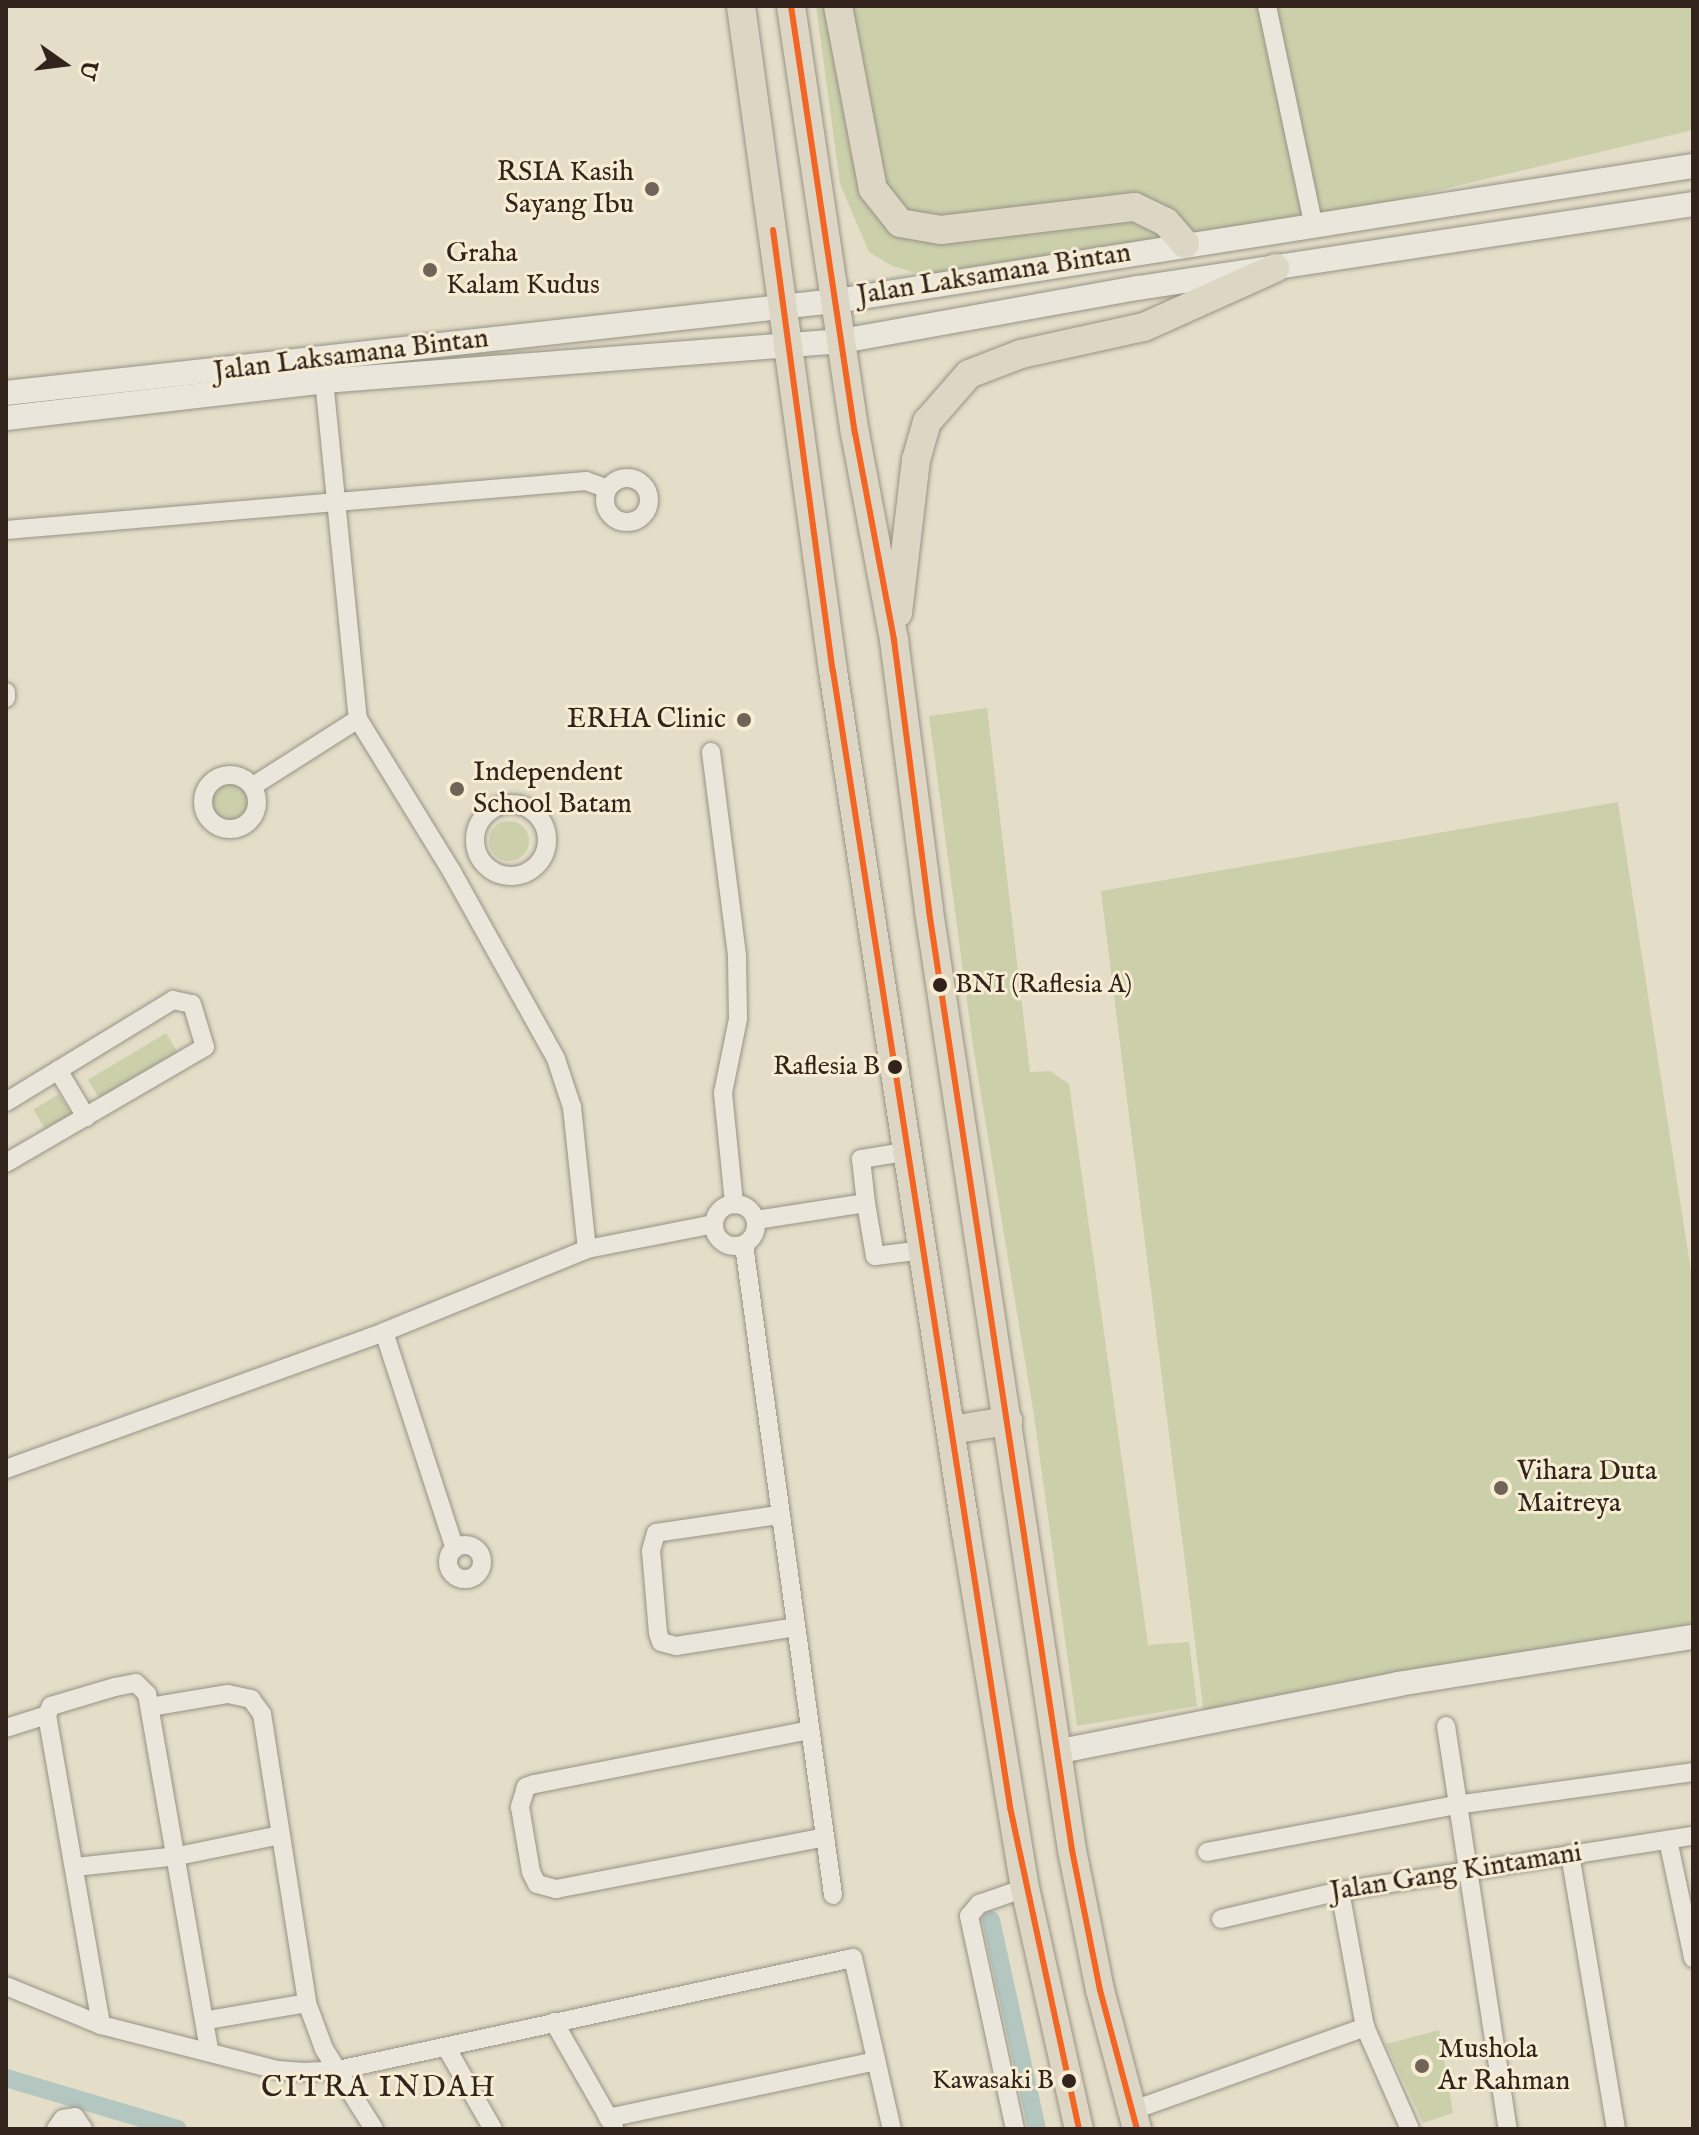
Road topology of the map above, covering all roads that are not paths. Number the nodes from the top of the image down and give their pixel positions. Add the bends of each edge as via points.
1 (741, 6) edge
2 (791, 6) edge
3 (838, 6) edge
4 (1267, 6) edge
5 (1693, 166) edge
6 (1693, 204) edge
7 (1313, 223) junction
8 (1185, 244) junction
9 (1275, 268) junction
10 (836, 301) junction
11 (783, 304) junction
12 (842, 341) junction
13 (787, 344) junction
14 (323, 371) junction
15 (6, 393) edge
16 (6, 418) edge
17 (608, 489) dead end
18 (336, 501) junction
19 (6, 530) edge
20 (894, 640) junction
21 (358, 719) junction
22 (711, 752) dead end
23 (253, 786) dead end
24 (479, 859) junction
25 (452, 872) junction
26 (58, 1070) junction
27 (6, 1102) edge
28 (86, 1117) junction
29 (910, 1151) junction
30 (6, 1163) edge
31 (866, 1203) junction
32 (734, 1204) junction
33 (756, 1220) junction
34 (714, 1224) junction
35 (744, 1245) junction
36 (587, 1249) junction
37 (924, 1250) junction
38 (384, 1332) junction
39 (1008, 1421) junction
40 (951, 1430) junction
41 (6, 1469) edge
42 (778, 1515) junction
43 (455, 1549) dead end
44 (796, 1627) junction
45 (1693, 1637) edge
46 (150, 1707) junction
47 (47, 1715) junction
48 (1446, 1726) dead end
49 (6, 1728) edge
50 (810, 1730) junction
51 (1056, 1752) junction
52 (1693, 1772) edge
53 (1456, 1805) junction
54 (280, 1835) junction
55 (1693, 1836) edge
56 (825, 1837) junction
57 (1668, 1840) junction
58 (1207, 1852) dead end
59 (1570, 1854) junction
60 (178, 1856) junction
61 (75, 1867) junction
62 (1465, 1874) junction
63 (1025, 1888) junction
64 (1340, 1891) junction
65 (833, 1895) dead end
66 (1221, 1919) dead end
67 (1693, 1958) edge
68 (6, 1986) edge
69 (307, 2003) junction
70 (208, 2020) junction
71 (554, 2022) junction
72 (101, 2025) junction
73 (1365, 2027) junction
74 (446, 2047) junction
75 (209, 2049) junction
76 (876, 2061) junction
77 (338, 2070) junction
78 (1134, 2120) edge
79 (612, 2123) edge
80 (56, 2129) edge
81 (83, 2129) edge
82 (374, 2129) edge
83 (493, 2129) edge
84 (892, 2129) edge
85 (1015, 2129) edge
86 (1079, 2129) edge
87 (1410, 2129) edge
88 (1508, 2129) edge
89 (1616, 2129) edge

1 - 11 main road
2 - 10 main road
3 - 8 main road via 873,189 900,223 941,230 1135,207 1166,222
4 - 7 street
5 - 7 main road, Jalan Laksamana Bintan
6 - 9 main road, Jalan Laksamana Bintan
7 - 8 main road, Jalan Laksamana Bintan
8 - 10 main road, Jalan Laksamana Bintan
9 - 12 main road, Jalan Laksamana Bintan
9 - 20 main road via 1144,327 1021,354 969,374 945,396 927,422 916,460
10 - 11 main road, Jalan Laksamana Bintan
10 - 12 main road
11 - 13 main road
11 - 14 main road, Jalan Laksamana Bintan
12 - 13 main road, Jalan Laksamana Bintan
12 - 20 main road
13 - 14 main road, Jalan Laksamana Bintan
13 - 29 main road
14 - 15 main road, Jalan Laksamana Bintan
14 - 16 main road, Jalan Laksamana Bintan
14 - 18 street
17 - 18 street via 586,481
18 - 19 street
18 - 21 street
20 - 39 main road via 929,911
21 - 23 street
21 - 25 street
22 - 32 street via 737,956 738,1019 723,1093
24 - 24 street via 474,837 492,808 514,803 542,822 547,833 542,858 523,874 499,874
24 - 25 street
25 - 36 street via 556,1059 572,1107
26 - 27 street
26 - 28 street
26 - 28 street via 173,1000 192,1004 205,1047
28 - 30 street
29 - 31 street via 861,1159
29 - 37 main road
31 - 33 street
31 - 37 street via 875,1256
32 - 33 street via 749,1209
32 - 34 street via 719,1212
33 - 35 street via 754,1235
34 - 35 street via 723,1242
34 - 36 street
35 - 42 street
36 - 38 street
37 - 40 main road
38 - 41 street
38 - 43 street
39 - 40 main road
39 - 51 main road
40 - 63 main road
42 - 44 street
42 - 44 street via 656,1533 651,1551 658,1633 661,1642 676,1646
44 - 50 street
45 - 51 main road via 1398,1684
46 - 47 street via 136,1683 51,1706
46 - 54 street via 228,1694 251,1699 262,1714
46 - 60 street
47 - 49 street
47 - 61 street
48 - 53 street
50 - 56 street
50 - 56 street via 534,1784 526,1787 520,1807 531,1872 537,1884 556,1889
51 - 78 main road via 1100,1990
52 - 53 street
53 - 58 street
53 - 62 street
54 - 60 street
54 - 69 street
55 - 57 street, Jalan Gang Kintamani
56 - 65 street
57 - 59 street, Jalan Gang Kintamani
57 - 67 street
59 - 62 street, Jalan Gang Kintamani
59 - 89 street
60 - 61 street
60 - 70 street
61 - 72 street
62 - 64 street, Jalan Gang Kintamani
62 - 88 street
63 - 85 street via 979,1904 969,1916
63 - 86 main road
64 - 66 street, Jalan Gang Kintamani
64 - 73 street
68 - 72 street
69 - 70 street
69 - 77 street
70 - 75 street
71 - 74 street
71 - 76 street via 853,1958
71 - 79 street
72 - 75 street
73 - 78 street
73 - 87 street
74 - 77 street
74 - 83 street
75 - 77 street via 277,2070
76 - 79 street
76 - 84 street
77 - 82 street
80 - 81 street via 63,2119 75,2117

